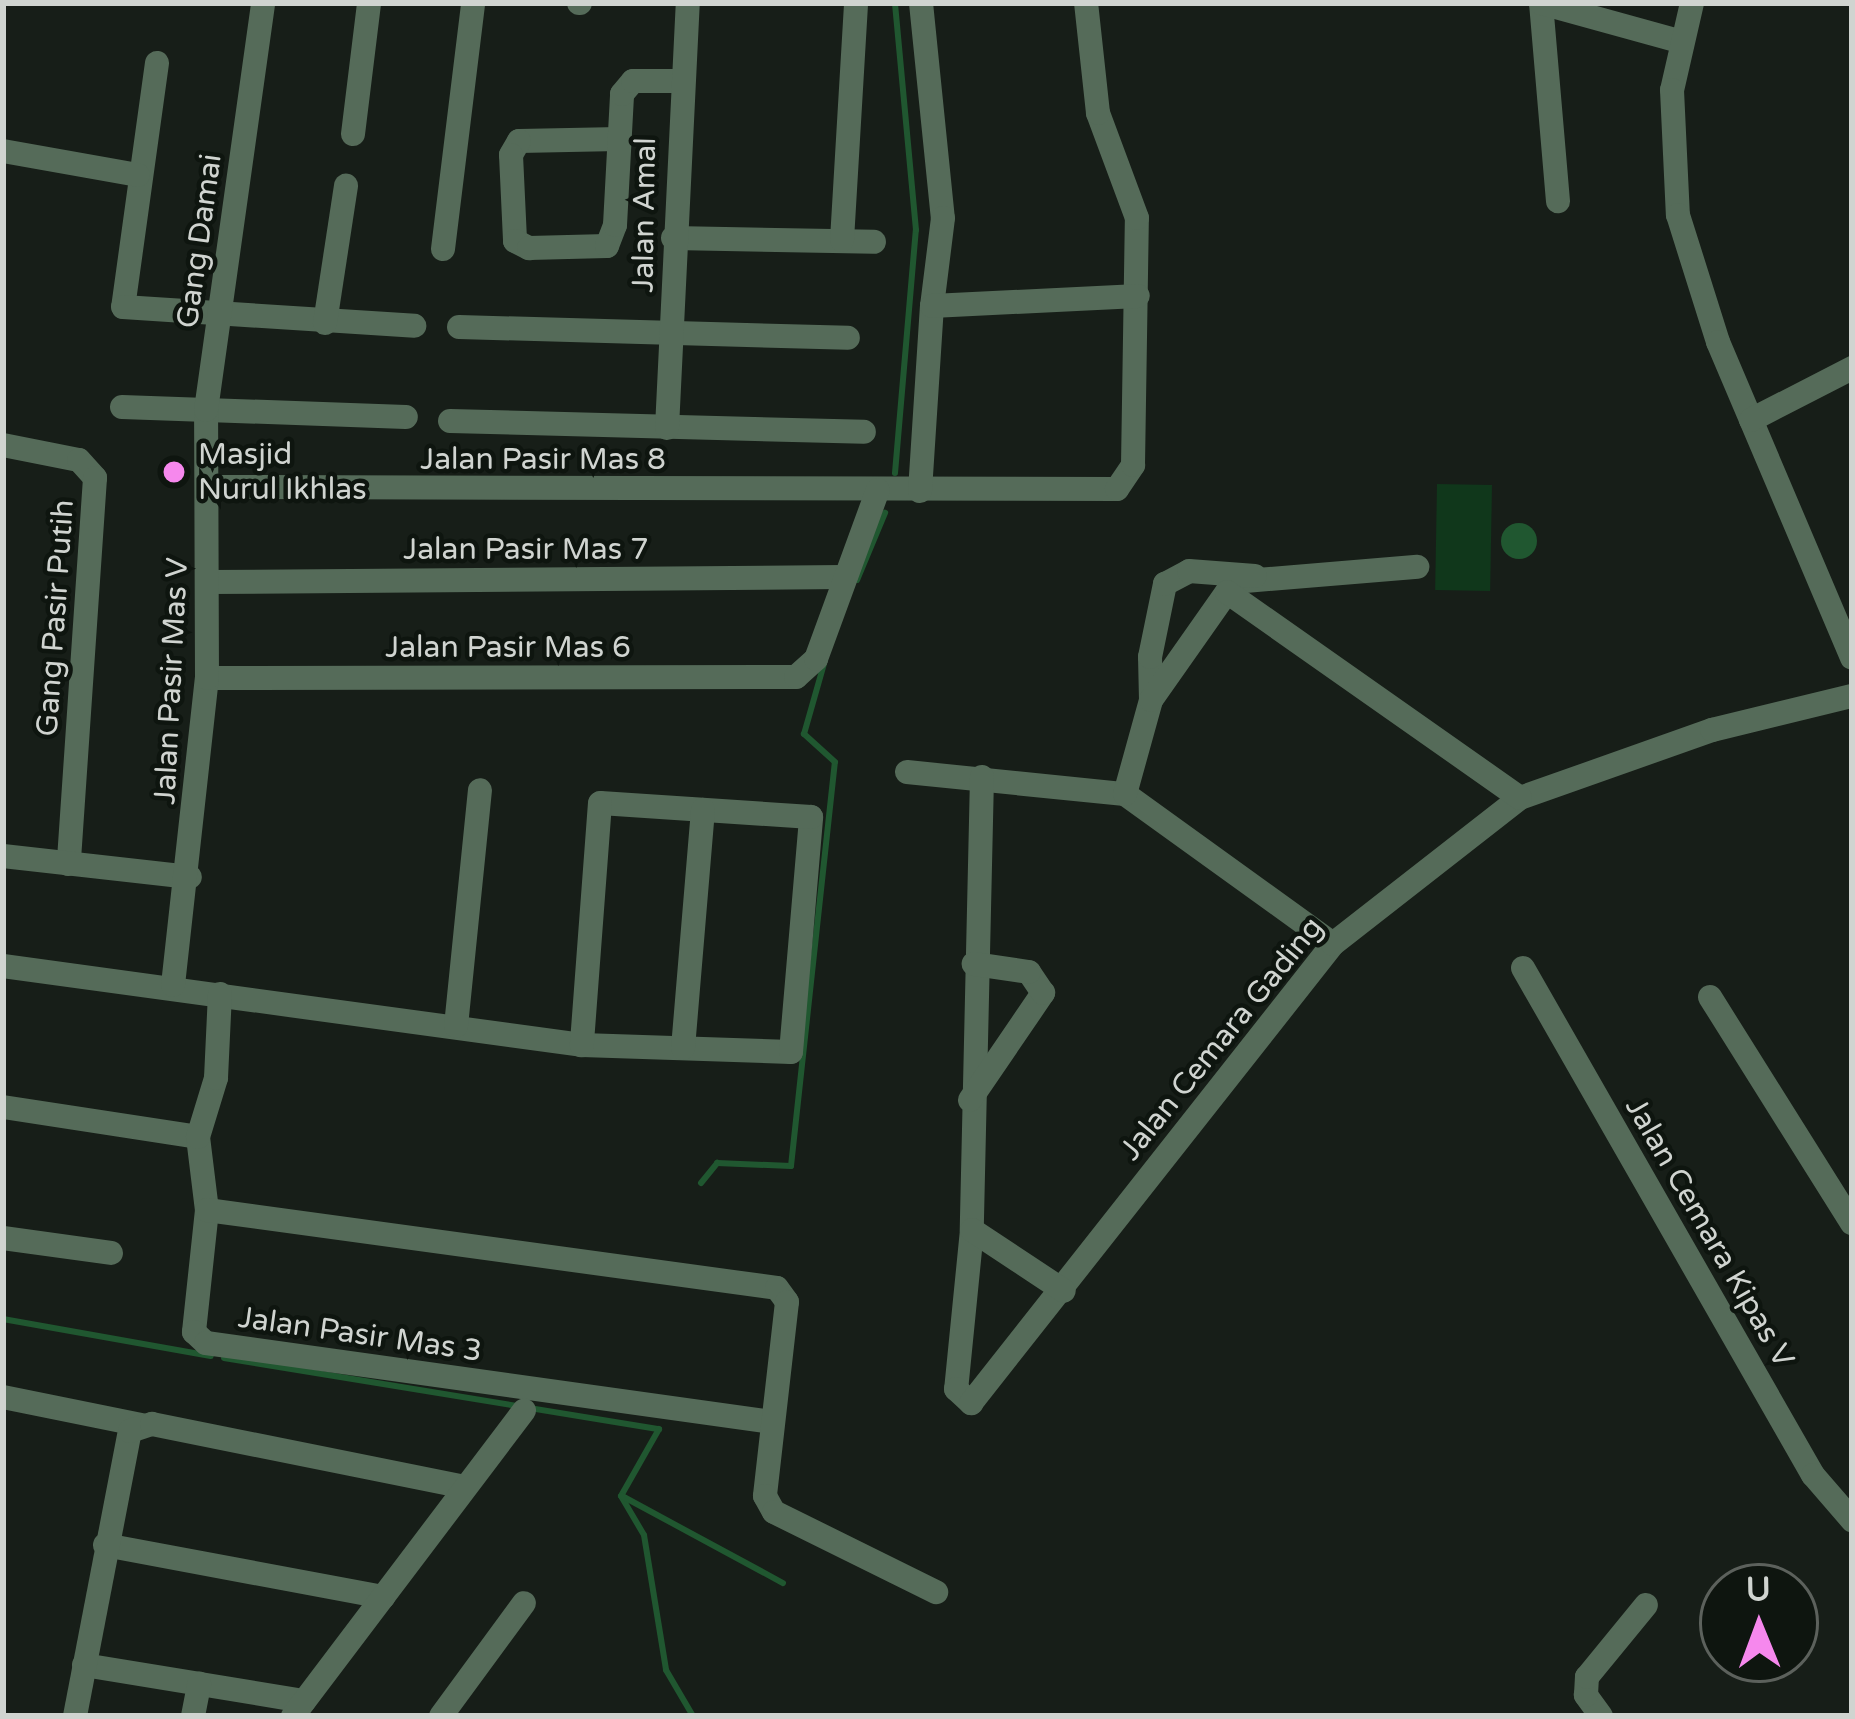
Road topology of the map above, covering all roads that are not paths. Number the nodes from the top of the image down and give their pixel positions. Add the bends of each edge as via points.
1 (262, 3) edge
2 (369, 3) edge
3 (473, 3) edge
4 (688, 3) edge
5 (856, 3) edge
6 (922, 3) edge
7 (1086, 3) edge
8 (1541, 3) edge
9 (1692, 3) edge
10 (1678, 41) junction
11 (157, 63) dead end
12 (679, 81) junction
13 (353, 134) dead end
14 (619, 139) junction
15 (3, 151) edge
16 (138, 175) junction
17 (346, 186) dead end
18 (1558, 201) dead end
19 (673, 238) junction
20 (842, 240) junction
21 (874, 242) dead end
22 (443, 249) dead end
23 (1138, 296) junction
24 (932, 306) junction
25 (220, 316) junction
26 (326, 323) junction
27 (414, 326) dead end
28 (459, 327) dead end
29 (673, 329) junction
30 (848, 338) dead end
31 (1852, 368) edge
32 (122, 407) dead end
33 (206, 410) junction
34 (406, 418) dead end
35 (1751, 419) junction
36 (451, 421) dead end
37 (667, 428) junction
38 (864, 432) dead end
39 (3, 446) edge
40 (207, 487) junction
41 (878, 490) junction
42 (920, 491) junction
43 (1418, 567) dead end
44 (1256, 576) junction
45 (843, 578) junction
46 (210, 582) junction
47 (1228, 592) junction
48 (1852, 658) edge
49 (207, 678) junction
50 (1852, 696) edge
51 (1151, 700) junction
52 (907, 772) dead end
53 (982, 776) junction
54 (480, 790) dead end
55 (1125, 794) junction
56 (1520, 798) junction
57 (704, 810) junction
58 (3, 856) edge
59 (69, 864) junction
60 (190, 877) junction
61 (1333, 944) junction
62 (974, 964) junction
63 (3, 966) edge
64 (1523, 968) dead end
65 (173, 985) junction
66 (220, 994) junction
67 (1710, 997) dead end
68 (456, 1026) junction
69 (582, 1045) junction
70 (683, 1048) junction
71 (970, 1100) junction
72 (3, 1107) edge
73 (199, 1137) junction
74 (207, 1210) junction
75 (1852, 1223) edge
76 (972, 1230) junction
77 (3, 1238) edge
78 (111, 1253) dead end
79 (1064, 1291) junction
80 (3, 1397) edge
81 (524, 1411) dead end
82 (772, 1422) junction
83 (142, 1425) junction
84 (464, 1487) junction
85 (1852, 1520) edge
86 (105, 1545) junction
87 (936, 1592) dead end
88 (383, 1597) junction
89 (524, 1603) dead end
90 (1646, 1605) dead end
91 (84, 1665) junction
92 (199, 1684) junction
93 (299, 1708) edge
94 (75, 1716) edge
95 (193, 1716) edge
96 (441, 1716) edge
97 (1600, 1716) edge

1 - 25 street, Gang Damai
2 - 13 street
3 - 22 street
4 - 12 street, Jalan Amal
5 - 20 street
6 - 24 street via 943,218
7 - 23 street via 1098,113 1137,218
8 - 10 street
8 - 18 street
9 - 10 street
10 - 35 street via 1671,140 1678,215
11 - 16 street
12 - 14 street via 627,85
12 - 19 street, Jalan Amal
14 - 14 street via 607,246 529,248 515,241 511,155 519,142
15 - 16 street
16 - 25 street via 124,307
17 - 26 street
19 - 20 street
19 - 29 street, Jalan Amal
20 - 21 street
23 - 24 street
23 - 42 street, Jalan Pasir Mas 8 via 1133,465 1117,488
24 - 42 street
25 - 26 street
25 - 33 street, Gang Damai
26 - 27 street
28 - 29 street
29 - 30 street
29 - 37 street, Jalan Amal
31 - 35 street
32 - 33 street
33 - 34 street
33 - 40 street, Gang Damai
35 - 48 street
36 - 37 street
37 - 38 street
39 - 59 street, Gang Pasir Putih via 79,460 95,478
40 - 41 street, Jalan Pasir Mas 8
40 - 46 street, Jalan Pasir Mas V
41 - 42 street, Jalan Pasir Mas 8
41 - 45 street
43 - 44 street
44 - 47 street
44 - 51 street via 1189,571 1165,584 1150,657
45 - 46 street, Jalan Pasir Mas 7
45 - 49 street, Jalan Pasir Mas 6 via 808,670 796,677
46 - 49 street, Jalan Pasir Mas V
47 - 51 street
47 - 56 street
49 - 60 street, Jalan Pasir Mas V
50 - 56 street, Jalan Cemara Gading via 1712,730
51 - 55 street
52 - 53 street
53 - 55 street
53 - 62 street
54 - 68 street
55 - 61 street
56 - 61 street, Jalan Cemara Gading
57 - 69 street via 600,802
57 - 70 street
57 - 70 street via 812,818 791,1052
58 - 59 street
59 - 60 street
60 - 65 street, Jalan Pasir Mas V
61 - 79 street, Jalan Cemara Gading
62 - 71 street
62 - 71 street via 1029,972 1042,993
63 - 65 street
64 - 85 street, Jalan Cemara Kipas V via 1813,1475
65 - 66 street
66 - 68 street
66 - 73 street via 216,1078
67 - 75 street
68 - 69 street
69 - 70 street
71 - 76 street
72 - 73 street
73 - 74 street, Jalan Pasir Mas 3
74 - 82 street, Jalan Pasir Mas 3 via 194,1332 206,1343
74 - 82 street via 772,1286 787,1303
76 - 79 street
76 - 79 street, Jalan Cemara Gading via 956,1389 971,1403
77 - 78 street
80 - 83 street
81 - 84 street
82 - 87 street via 762,1484 774,1511
83 - 84 street
83 - 86 street via 125,1439
84 - 88 street
86 - 88 street
86 - 91 street
88 - 93 street
89 - 96 street
90 - 97 street via 1587,1677 1586,1695
91 - 92 street
91 - 94 street
92 - 93 street
92 - 95 street

